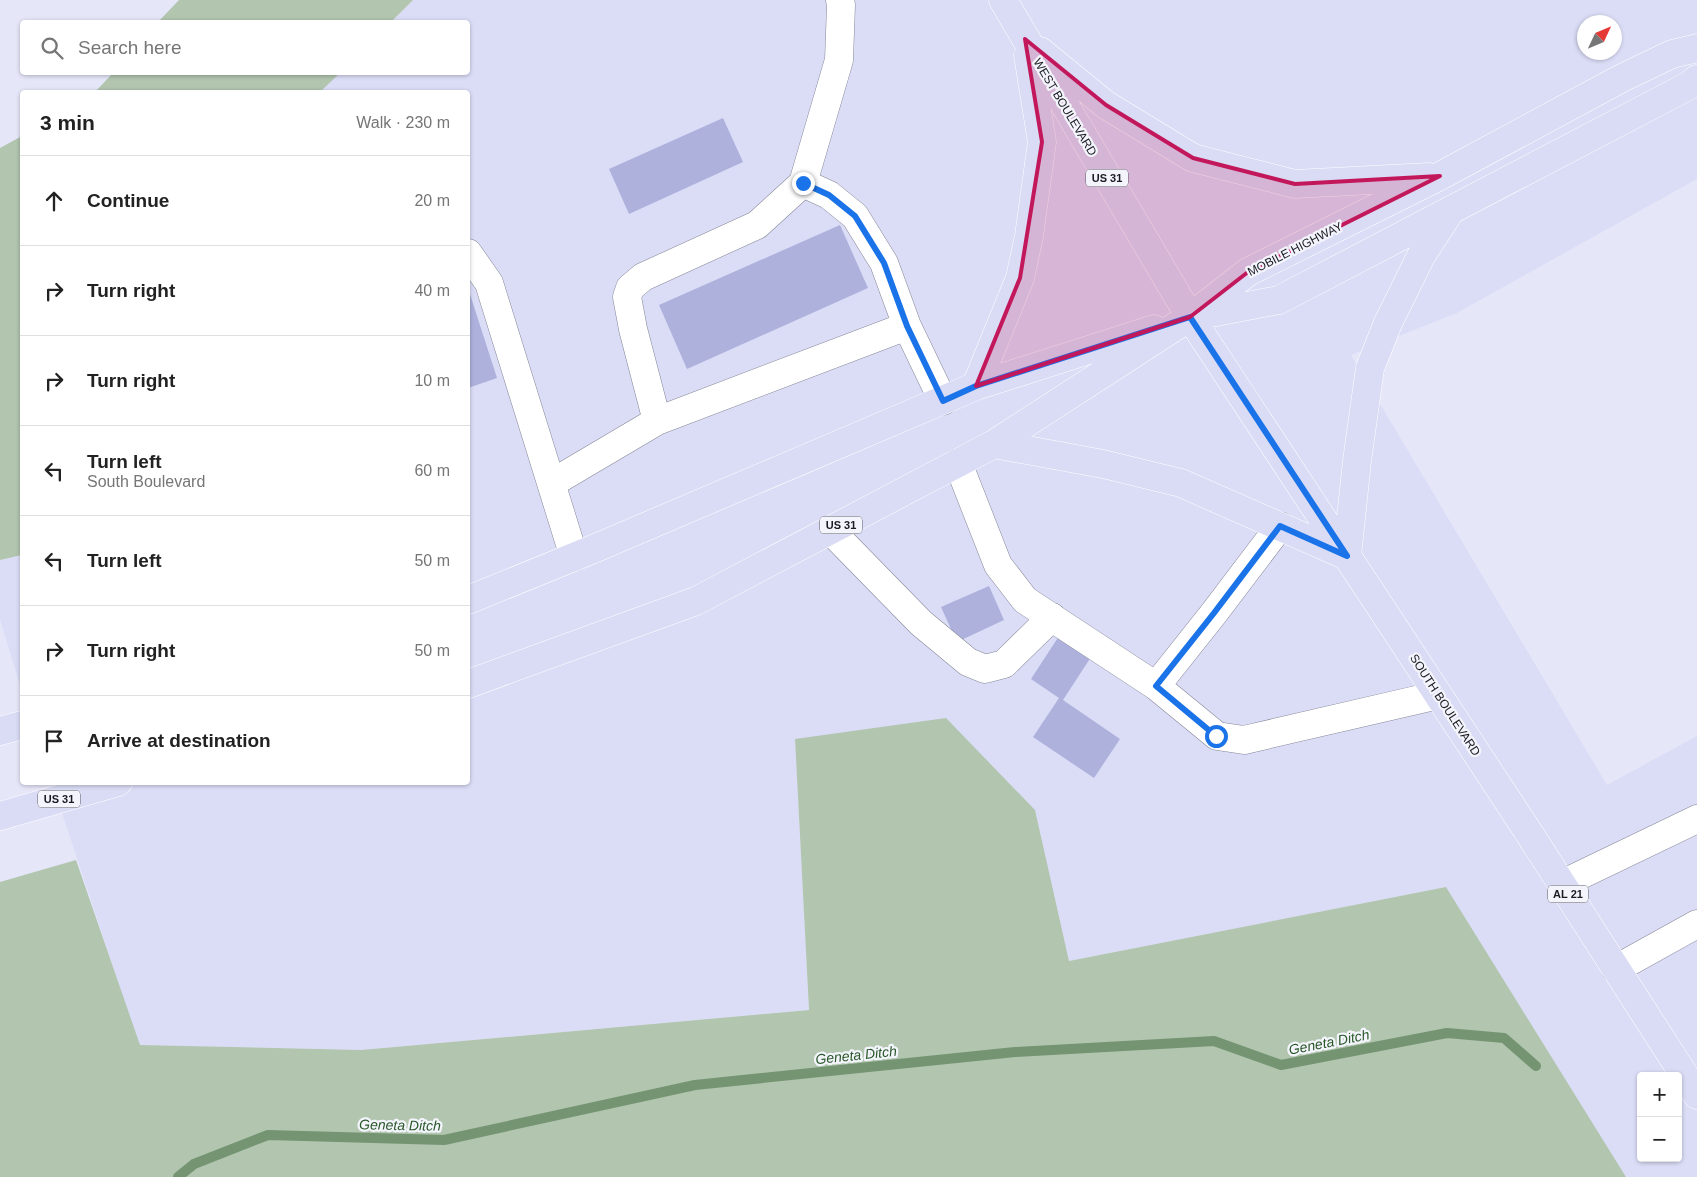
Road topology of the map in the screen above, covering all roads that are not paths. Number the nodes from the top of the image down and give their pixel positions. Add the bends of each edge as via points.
1 (840, 0) edge
2 (1002, 0) edge
3 (1025, 39) junction
4 (1697, 48) edge
5 (1697, 78) edge
6 (1440, 176) junction
7 (803, 183) junction
8 (1450, 211) junction
9 (470, 256) edge
10 (1190, 317) junction
11 (907, 326) junction
12 (976, 386) junction
13 (943, 401) junction
14 (657, 421) junction
15 (994, 444) junction
16 (958, 463) junction
17 (552, 483) junction
18 (1280, 526) junction
19 (830, 530) junction
20 (1347, 556) junction
21 (574, 557) junction
22 (470, 599) edge
23 (1052, 617) junction
24 (470, 683) edge
25 (1156, 686) junction
26 (1438, 694) junction
27 (20, 726) edge
28 (0, 731) edge
29 (107, 785) edge
30 (0, 814) edge
31 (1697, 819) edge
32 (1562, 884) junction
33 (1697, 924) edge
34 (1616, 969) junction
35 (1697, 1095) edge

1 - 7 lane via 839,60
2 - 3 main road, WEST BOULEVARD / US 31
3 - 6 main road via 1106,105 1193,158 1295,184
3 - 10 main road, WEST BOULEVARD / US 31
3 - 12 main road via 1042,142 1030,236 1020,278
4 - 6 main road, MOBILE HIGHWAY via 1672,54 1622,78
5 - 8 main road via 1690,85
6 - 10 main road, MOBILE HIGHWAY via 1248,272
7 - 11 lane via 829,195 855,216 884,263
7 - 14 lane via 757,225 643,277 630,288 626,297
8 - 10 main road via 1279,300
8 - 20 main road via 1417,264 1370,368
9 - 17 lane via 490,283
10 - 12 main road
10 - 15 main road, US 31
10 - 20 main road, SOUTH BOULEVARD / AL 21
11 - 13 lane
11 - 14 lane
12 - 13 main road
13 - 21 main road
14 - 17 lane
15 - 16 main road, US 31
15 - 18 main road via 1103,464 1182,483
16 - 19 main road, US 31
16 - 23 lane via 998,566 1025,600
17 - 21 lane
18 - 20 main road
18 - 25 lane
19 - 23 lane via 921,623 968,662 985,669 1004,664
19 - 24 main road, US 31 via 696,601
20 - 26 main road, SOUTH BOULEVARD / AL 21
21 - 22 main road
23 - 25 lane
25 - 26 lane via 1216,736 1244,740
26 - 32 main road, SOUTH BOULEVARD / AL 21
27 - 28 main road
29 - 30 main road, US 31
31 - 32 lane
32 - 34 main road, SOUTH BOULEVARD / AL 21
33 - 34 lane
34 - 35 main road, SOUTH BOULEVARD / AL 21

